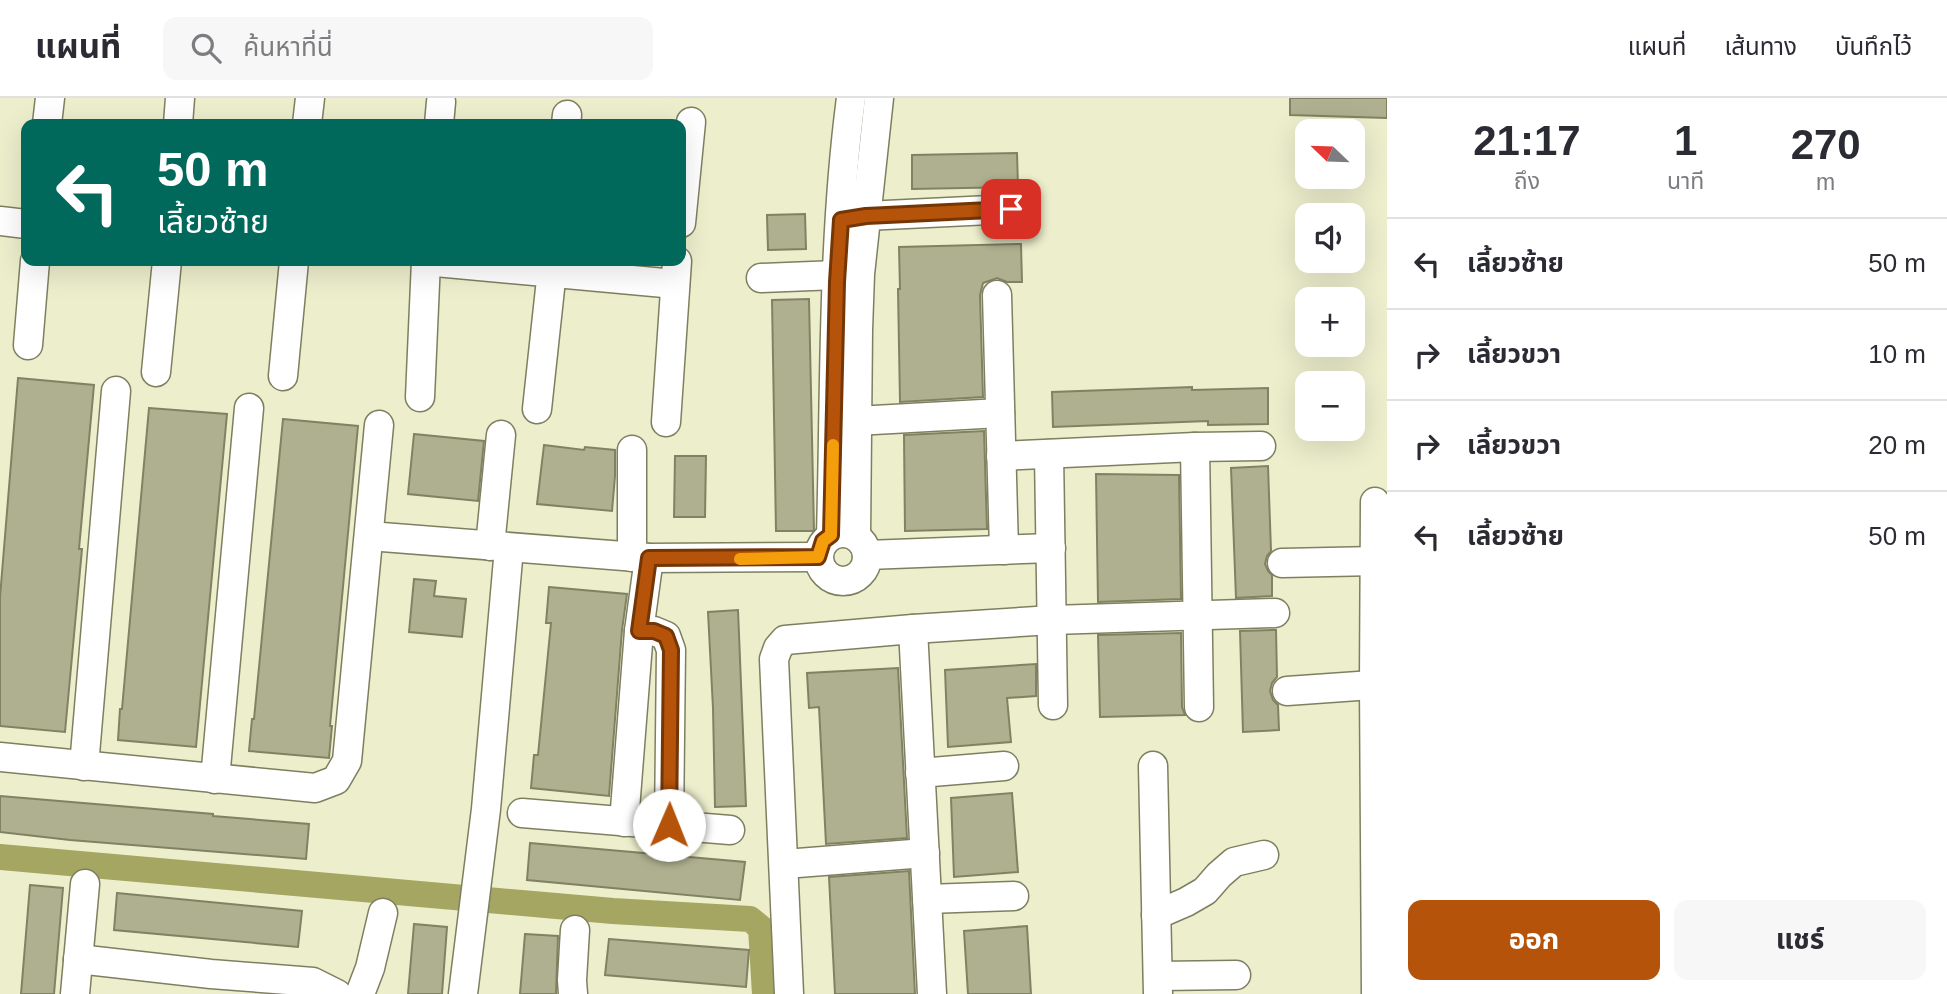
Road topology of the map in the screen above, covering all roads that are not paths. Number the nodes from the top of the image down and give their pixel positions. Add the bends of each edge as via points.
1 (50, 98) edge
2 (180, 98) edge
3 (310, 98) edge
4 (851, 98) edge
5 (879, 98) edge
6 (48, 119) edge
7 (178, 119) edge
8 (308, 119) edge
9 (691, 122) dead end
10 (686, 172) edge
11 (1011, 209) dead end
12 (853, 218) junction
13 (0, 221) edge
14 (21, 223) edge
15 (35, 266) edge
16 (167, 266) edge
17 (293, 266) edge
18 (426, 266) edge
19 (532, 266) edge
20 (553, 267) edge
21 (676, 272) edge
22 (837, 275) junction
23 (761, 278) dead end
24 (998, 295) dead end
25 (28, 345) dead end
26 (156, 372) dead end
27 (282, 376) dead end
28 (116, 391) dead end
29 (420, 397) dead end
30 (249, 408) dead end
31 (537, 409) dead end
32 (1000, 413) junction
33 (856, 421) junction
34 (666, 422) dead end
35 (379, 425) dead end
36 (501, 435) dead end
37 (1261, 446) dead end
38 (1195, 447) junction
39 (632, 450) dead end
40 (1049, 454) junction
41 (1001, 456) junction
42 (1375, 502) dead end
43 (369, 536) junction
44 (843, 546) junction
45 (499, 547) junction
46 (1051, 548) junction
47 (1004, 550) junction
48 (641, 558) junction
49 (1376, 561) junction
50 (1282, 563) dead end
51 (1275, 613) dead end
52 (1198, 616) junction
53 (1052, 620) junction
54 (913, 629) junction
55 (639, 631) junction
56 (1381, 684) edge
57 (1287, 691) dead end
58 (1053, 705) dead end
59 (1199, 707) dead end
60 (0, 757) edge
61 (83, 766) junction
62 (1004, 766) dead end
63 (1153, 766) dead end
64 (920, 773) junction
65 (215, 779) junction
66 (522, 813) dead end
67 (624, 822) junction
68 (669, 825) junction
69 (730, 830) dead end
70 (925, 853) junction
71 (1264, 855) dead end
72 (785, 864) junction
73 (85, 884) dead end
74 (1014, 896) dead end
75 (928, 899) junction
76 (383, 913) dead end
77 (1156, 915) junction
78 (575, 930) dead end
79 (78, 959) junction
80 (1236, 975) dead end
81 (210, 984) edge
82 (1158, 985) edge
83 (75, 994) edge
84 (337, 994) edge
85 (360, 994) edge
86 (463, 994) edge
87 (573, 994) edge
88 (789, 994) edge
89 (932, 994) edge
90 (1377, 994) edge

1 - 6 street
2 - 7 street
3 - 8 street
4 - 12 street
5 - 12 street
9 - 10 street
11 - 12 street
12 - 22 street
12 - 33 street
13 - 14 street
15 - 25 street
16 - 26 street
17 - 27 street
18 - 29 street
19 - 20 street
20 - 21 street
20 - 31 street
21 - 34 street
22 - 23 street
22 - 44 street
24 - 32 street
28 - 61 street
30 - 65 street
32 - 33 street
32 - 41 street
33 - 44 street
35 - 43 street
36 - 45 street
37 - 38 street
38 - 40 street
38 - 52 street
39 - 48 street
40 - 41 street
40 - 46 street
41 - 47 street
42 - 49 street
43 - 45 street
43 - 65 street via 347,761 336,780 315,789
44 - 47 street
44 - 48 street
45 - 48 street
45 - 86 street via 486,809
46 - 47 street
46 - 53 street
48 - 55 street
49 - 50 street
49 - 56 street
51 - 52 street
52 - 53 street
52 - 59 street
53 - 54 street
53 - 58 street
54 - 64 street
54 - 72 street via 785,640 778,648
55 - 67 street
55 - 68 street via 666,636 671,650
56 - 57 street
56 - 90 street
60 - 61 street
61 - 65 street
62 - 64 street
63 - 77 street
64 - 70 street
66 - 67 street
67 - 68 street
68 - 69 street
70 - 72 street
70 - 75 street
71 - 77 street via 1234,862 1205,891
72 - 88 street
73 - 79 street
74 - 75 street
75 - 89 street
76 - 85 street
77 - 82 street
78 - 87 street
79 - 81 street
79 - 83 street
80 - 82 street
81 - 84 street via 313,982

